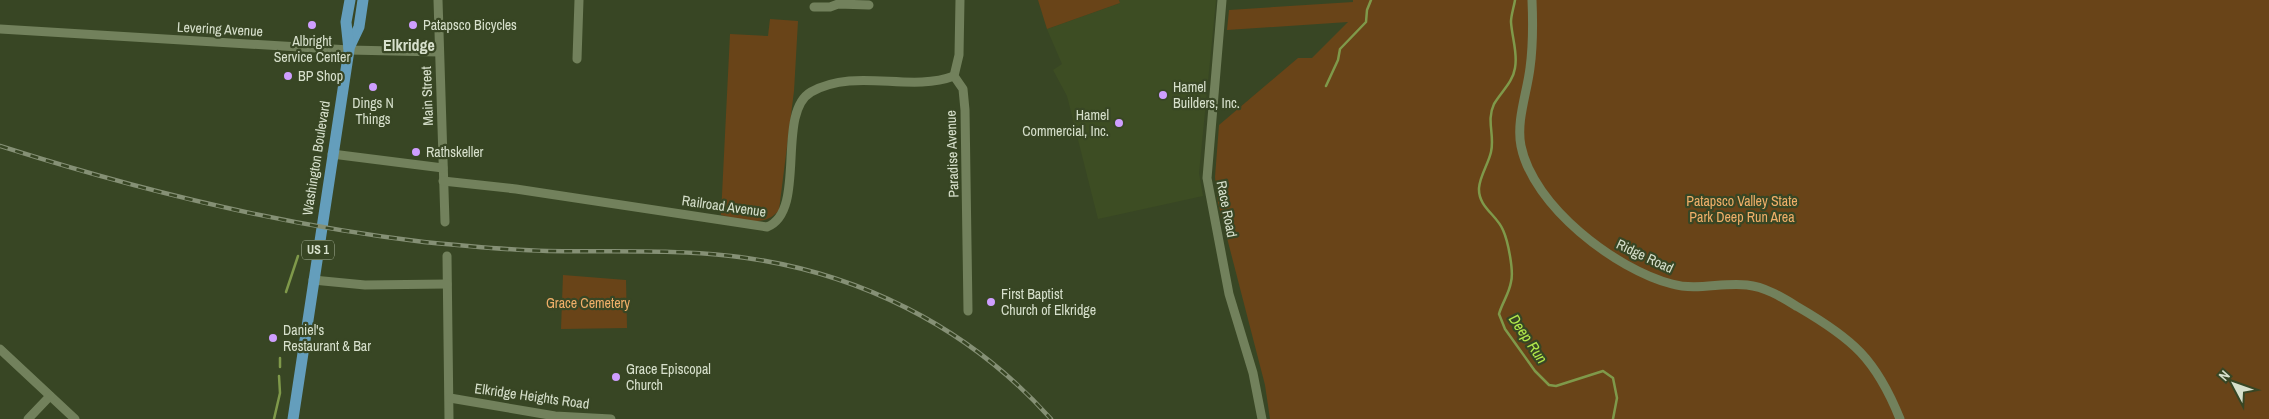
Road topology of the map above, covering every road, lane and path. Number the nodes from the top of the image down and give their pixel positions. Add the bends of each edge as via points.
1 (350, 0) edge
2 (363, 0) edge
3 (438, 0) edge
4 (579, 0) edge
5 (960, 0) edge
6 (1222, 0) edge
7 (1532, 0) edge
8 (838, 2) edge
9 (869, 5) dead end
10 (814, 7) dead end
11 (0, 29) edge
12 (349, 50) junction
13 (440, 52) junction
14 (577, 59) dead end
15 (954, 76) junction
16 (332, 154) junction
17 (443, 168) junction
18 (443, 181) junction
19 (445, 222) dead end
20 (447, 256) dead end
21 (313, 280) junction
22 (447, 284) junction
23 (968, 311) dead end
24 (0, 349) edge
25 (50, 396) junction
26 (450, 398) junction
27 (28, 419) edge
28 (75, 419) edge
29 (293, 419) edge
30 (449, 419) edge
31 (611, 419) edge
32 (1262, 419) edge
33 (1900, 419) edge

1 - 12 main road, Washington Boulevard / US 1 via 346,22
2 - 12 main road, Washington Boulevard / US 1 via 359,27
3 - 13 street, Main Street
4 - 14 street
5 - 15 street via 959,56
6 - 32 street, Race Road via 1207,178 1229,294 1253,373
7 - 33 street, Ridge Road via 1532,46 1521,140 1531,174 1550,200 1588,240 1648,276 1685,286 1756,287 1775,294 1826,324 1846,337 1868,360
8 - 9 street
8 - 10 street via 830,7
11 - 12 street, Levering Avenue
12 - 13 street, Levering Avenue
12 - 16 main road, Washington Boulevard / US 1
13 - 17 street, Main Street
15 - 18 street, Railroad Avenue via 926,82 850,81 807,95 801,101 796,116 786,208 778,222 767,228
15 - 23 street, Paradise Avenue via 963,89 965,110
16 - 17 street
16 - 21 main road, Washington Boulevard / US 1
17 - 18 street, Main Street
18 - 19 street, Main Street
20 - 22 street
21 - 22 street via 365,285
21 - 29 main road, Washington Boulevard / US 1
22 - 26 street
24 - 25 street
25 - 27 street
25 - 28 street
26 - 30 street
26 - 31 street, Elkridge Heights Road via 555,416

